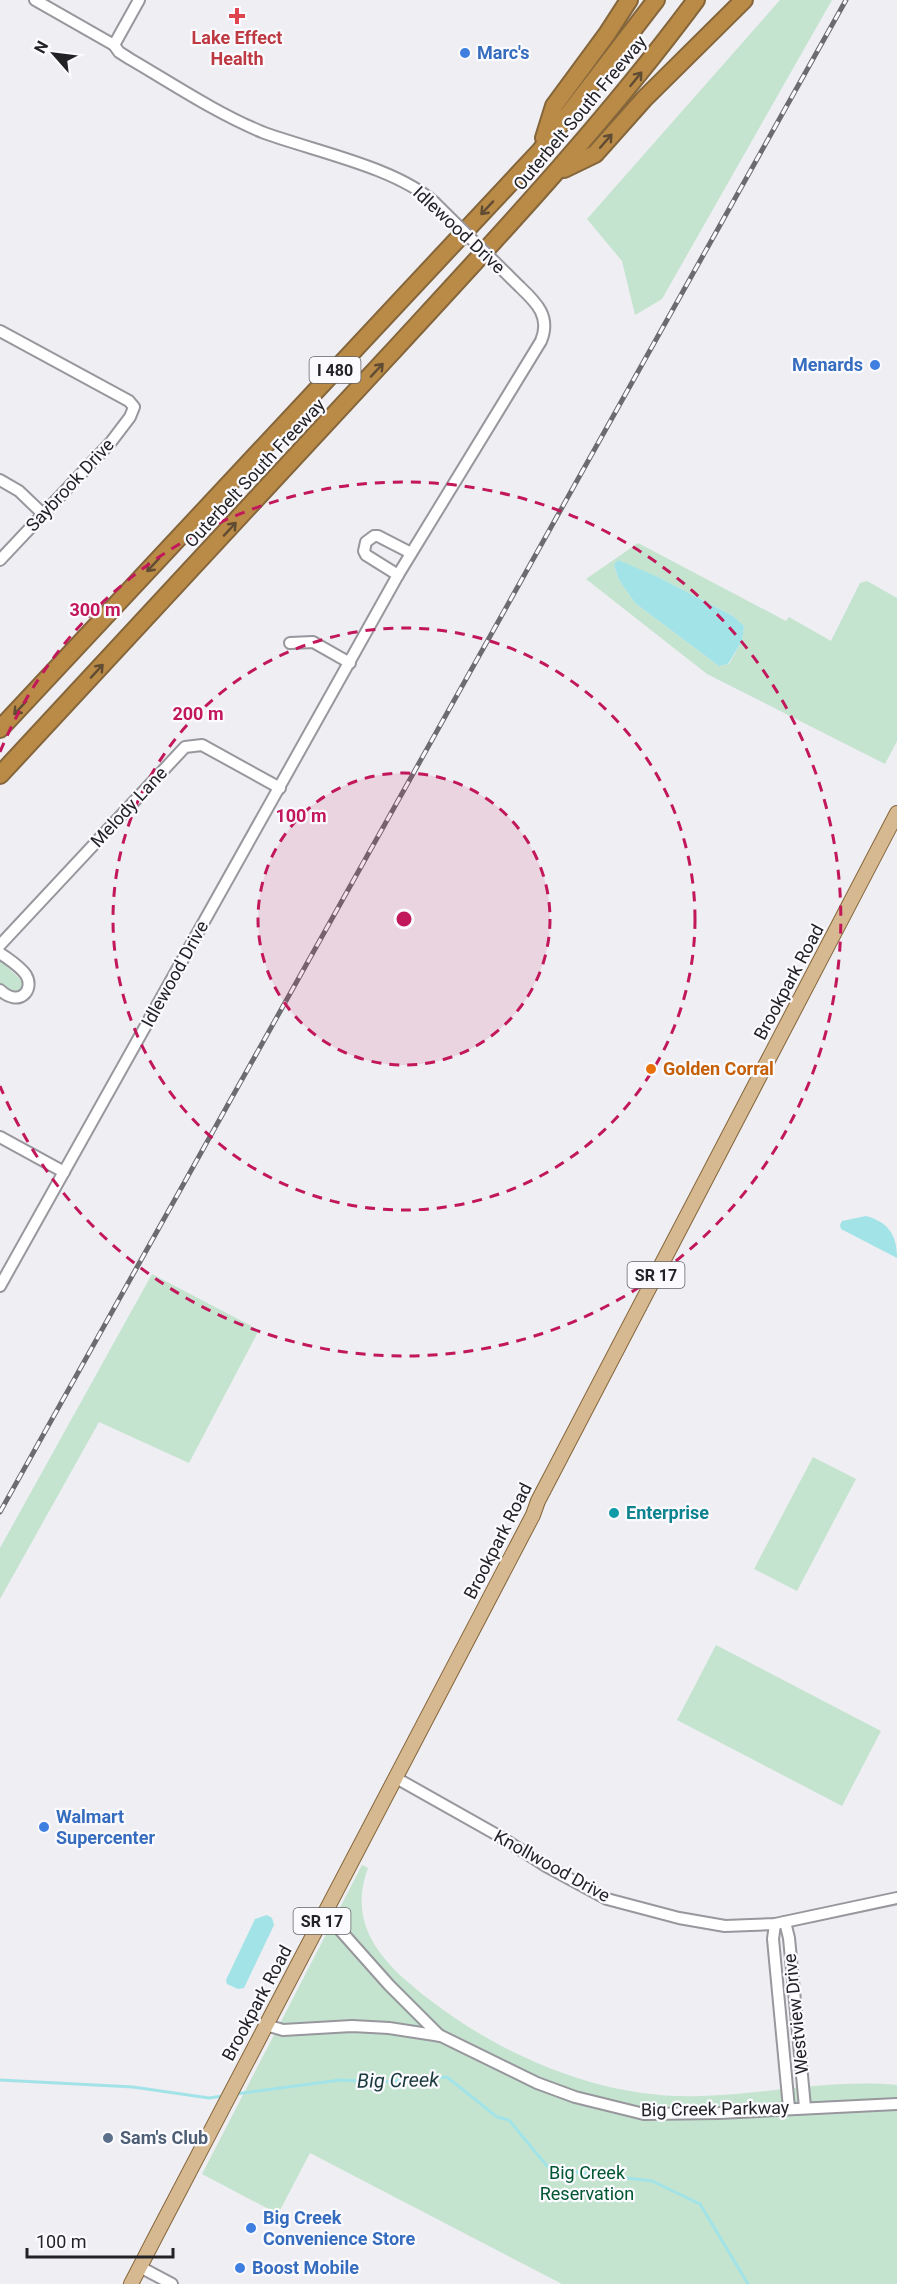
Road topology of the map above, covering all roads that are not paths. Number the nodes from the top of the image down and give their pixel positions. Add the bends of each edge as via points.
1 (35, 0) edge
2 (139, 0) edge
3 (629, 0) edge
4 (656, 0) edge
5 (696, 0) edge
6 (744, 0) edge
7 (114, 45) junction
8 (540, 151) junction
9 (558, 172) junction
10 (0, 332) edge
11 (0, 480) edge
12 (43, 514) junction
13 (411, 553) junction
14 (0, 560) edge
15 (398, 575) junction
16 (290, 643) dead end
17 (350, 663) junction
18 (0, 729) edge
19 (0, 775) edge
20 (280, 788) junction
21 (897, 813) edge
22 (0, 945) edge
23 (0, 953) edge
24 (0, 990) edge
25 (0, 1137) edge
26 (64, 1172) junction
27 (0, 1285) edge
28 (396, 1778) junction
29 (897, 1898) edge
30 (325, 1914) junction
31 (780, 1923) junction
32 (793, 1983) junction
33 (777, 1985) junction
34 (266, 2025) junction
35 (441, 2036) junction
36 (799, 2040) junction
37 (783, 2042) junction
38 (897, 2104) edge
39 (805, 2107) junction
40 (789, 2108) junction
41 (140, 2267) junction
42 (131, 2284) edge
43 (172, 2284) edge

1 - 7 street, Idlewood Drive
2 - 7 street
3 - 8 highway via 554,106
4 - 8 highway, Outerbelt South Freeway / I 480
9 -> 5 highway, Outerbelt South Freeway / I 480
9 -> 6 highway via 595,154
7 - 13 street, Idlewood Drive, bridge via 130,59 244,124 421,190 541,309 546,323 544,333
8 -> 18 highway, Outerbelt South Freeway / I 480
19 -> 9 highway, Outerbelt South Freeway / I 480
10 - 12 street, Saybrook Drive via 134,407 111,442
11 - 12 street via 19,491
12 - 14 street, Saybrook Drive
13 - 15 street, Idlewood Drive
13 - 15 street via 378,536 366,542 366,555
15 - 17 street, Idlewood Drive
16 - 17 street via 313,642
17 - 20 street, Idlewood Drive
20 - 22 street, Melody Lane via 202,745 186,747
20 - 26 street, Idlewood Drive
21 - 28 main road, Brookpark Road / SR 17
23 - 24 street via 27,976 29,985 18,998 12,999
25 - 26 street
26 - 27 street, Idlewood Drive
28 - 30 main road, Brookpark Road / SR 17
28 - 31 street, Knollwood Drive via 607,1899 725,1926
29 - 31 street, Knollwood Drive
30 - 34 main road, Brookpark Road / SR 17
30 - 35 street, Big Creek Parkway
31 - 32 street, Westview Drive via 789,1938
31 - 33 street, Westview Drive via 773,1939
32 - 33 street
32 - 36 street, Westview Drive
33 - 37 street, Westview Drive
34 - 35 street, Big Creek Parkway via 283,2030 389,2028
34 - 41 main road, Brookpark Road / SR 17
35 - 40 street, Big Creek Parkway via 537,2083 644,2114
36 - 37 street
36 - 39 street, Westview Drive
37 - 40 street, Westview Drive
38 - 39 street, Big Creek Parkway
39 - 40 street, Big Creek Parkway
41 - 42 main road, Brookpark Road / SR 17
41 - 43 street

